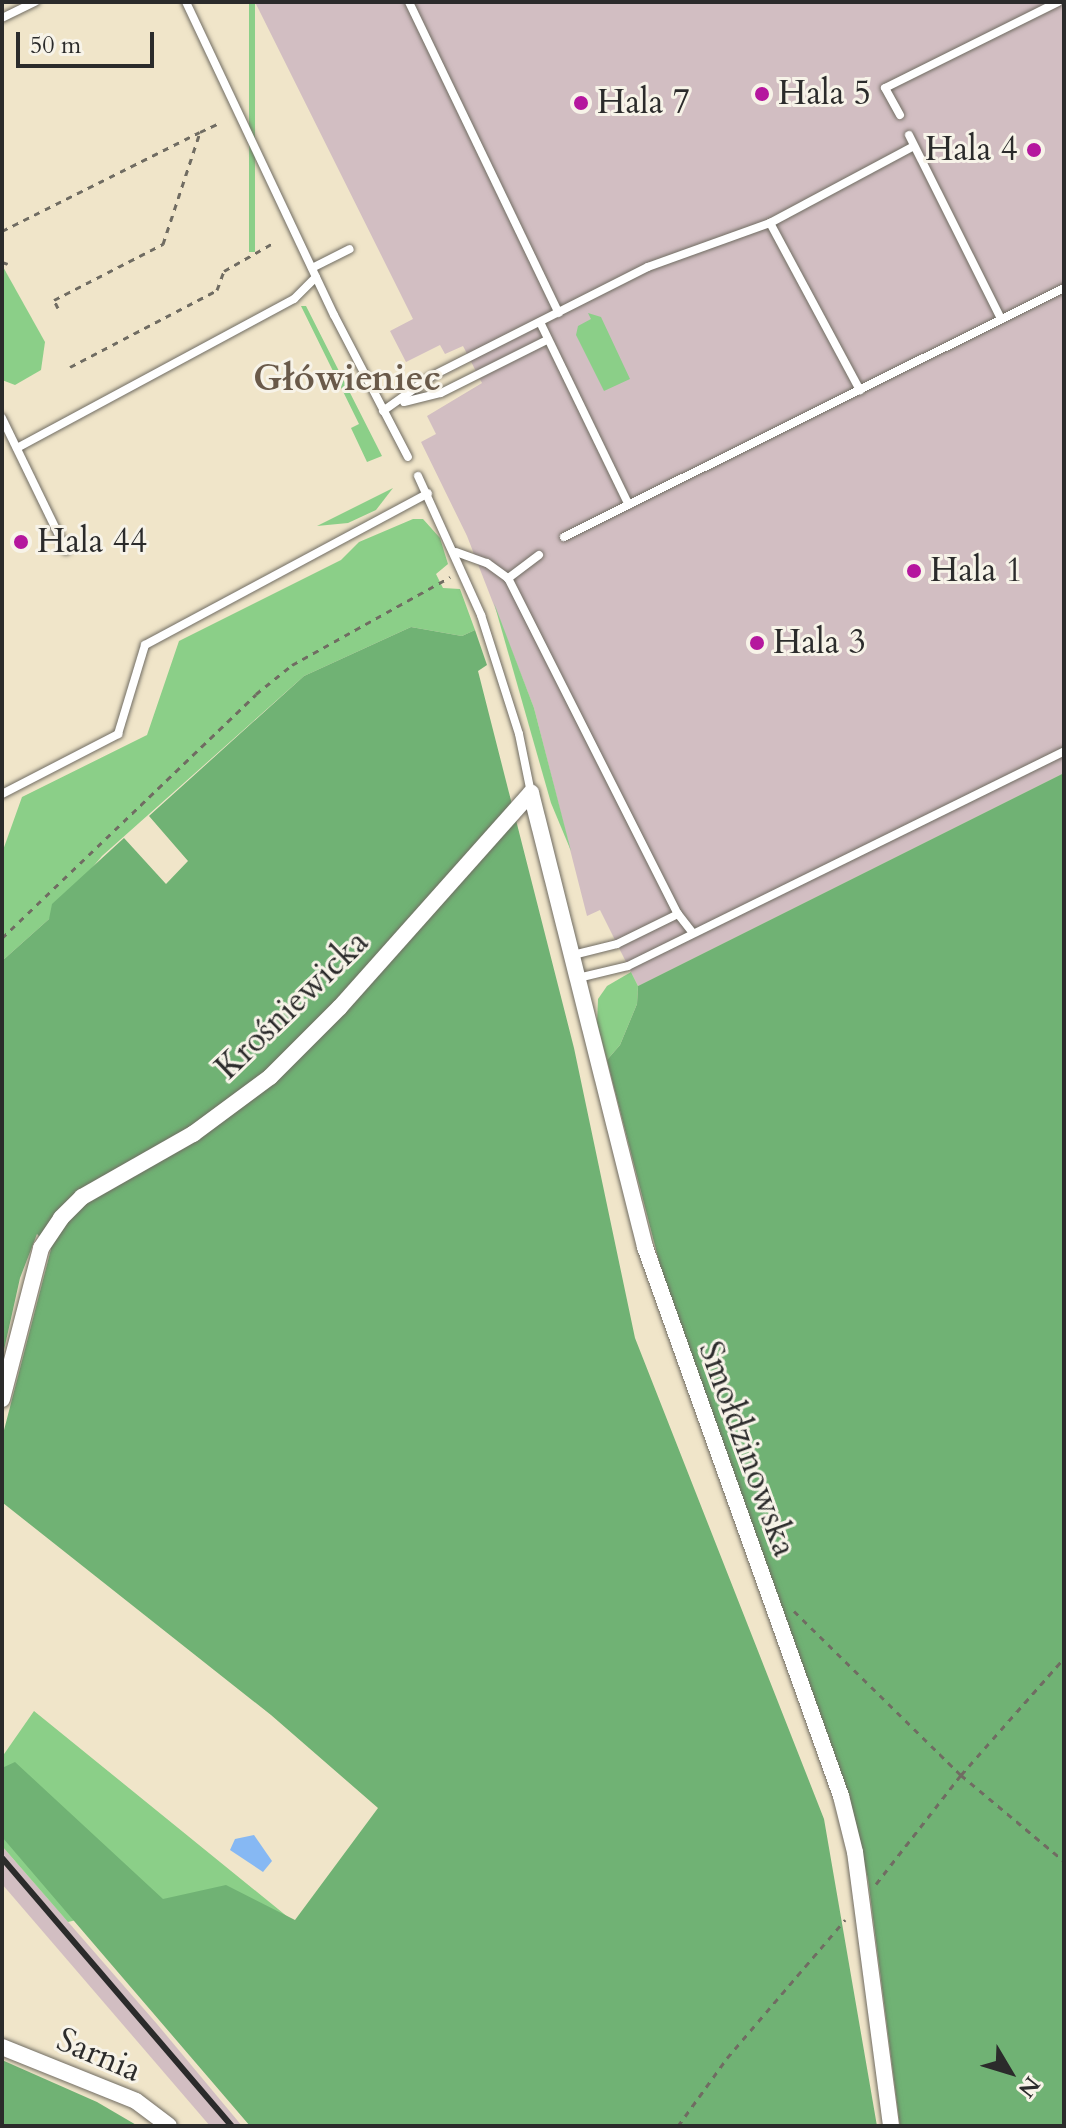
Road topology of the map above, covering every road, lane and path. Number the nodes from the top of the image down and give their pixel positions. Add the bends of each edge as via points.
1 (35, 2) edge
2 (186, 2) edge
3 (409, 2) edge
4 (1058, 2) edge
5 (2, 18) edge
6 (900, 115) dead end
7 (219, 123) dead end
8 (200, 132) junction
9 (909, 135) dead end
10 (914, 146) junction
11 (770, 223) junction
12 (2, 231) edge
13 (273, 243) dead end
14 (350, 249) dead end
15 (2, 262) edge
16 (8, 264) dead end
17 (312, 268) junction
18 (316, 277) junction
19 (1064, 288) edge
20 (58, 308) dead end
21 (559, 313) junction
22 (1001, 319) junction
23 (540, 322) junction
24 (547, 340) junction
25 (70, 367) dead end
26 (860, 390) junction
27 (399, 403) junction
28 (383, 411) junction
29 (2, 418) edge
30 (17, 448) junction
31 (408, 457) dead end
32 (418, 476) dead end
33 (428, 493) junction
34 (629, 505) junction
35 (564, 537) dead end
36 (66, 550) dead end
37 (456, 552) junction
38 (539, 555) dead end
39 (464, 569) junction
40 (508, 578) junction
41 (1064, 751) edge
42 (531, 793) junction
43 (2, 794) edge
44 (678, 914) junction
45 (692, 932) junction
46 (2, 938) edge
47 (573, 955) junction
48 (578, 978) junction
49 (2, 1399) edge
50 (785, 1602) dead end
51 (1064, 1658) edge
52 (2, 2047) edge
53 (169, 2126) edge
54 (891, 2126) edge

1 - 5 lane
2 - 17 lane
3 - 21 lane
4 - 6 lane via 885,88
7 - 8 path
8 - 12 path
8 - 20 path via 163,244 54,300
9 - 10 lane
10 - 11 lane
10 - 22 lane
11 - 21 lane via 648,267
11 - 26 lane
13 - 25 path via 224,271 217,290
14 - 17 lane
15 - 16 path
17 - 18 lane
18 - 28 lane
18 - 30 lane via 294,299
19 - 22 lane
21 - 23 lane
22 - 26 lane
23 - 24 lane
23 - 27 lane via 432,376
24 - 27 lane via 441,393
24 - 34 lane
26 - 34 lane
27 - 28 lane
28 - 31 lane
29 - 30 lane
30 - 36 lane
32 - 33 lane
33 - 37 lane
33 - 43 lane via 145,645 118,734
34 - 35 lane
37 - 39 lane
37 - 40 lane via 487,563
38 - 40 lane
39 - 42 lane via 510,705
39 - 46 path via 292,665
40 - 44 lane
41 - 45 lane via 805,882
42 - 47 street, Smołdzinowska
42 - 49 street, Krośniewicka via 270,1077 193,1134 82,1197 61,1218 41,1248
44 - 45 lane
44 - 47 lane via 617,944
45 - 48 lane via 628,966
47 - 48 street, Smołdzinowska
48 - 54 street, Smołdzinowska via 645,1247 841,1796 855,1852
50 - 51 path via 961,1775
52 - 53 street, Sarnia via 136,2101

